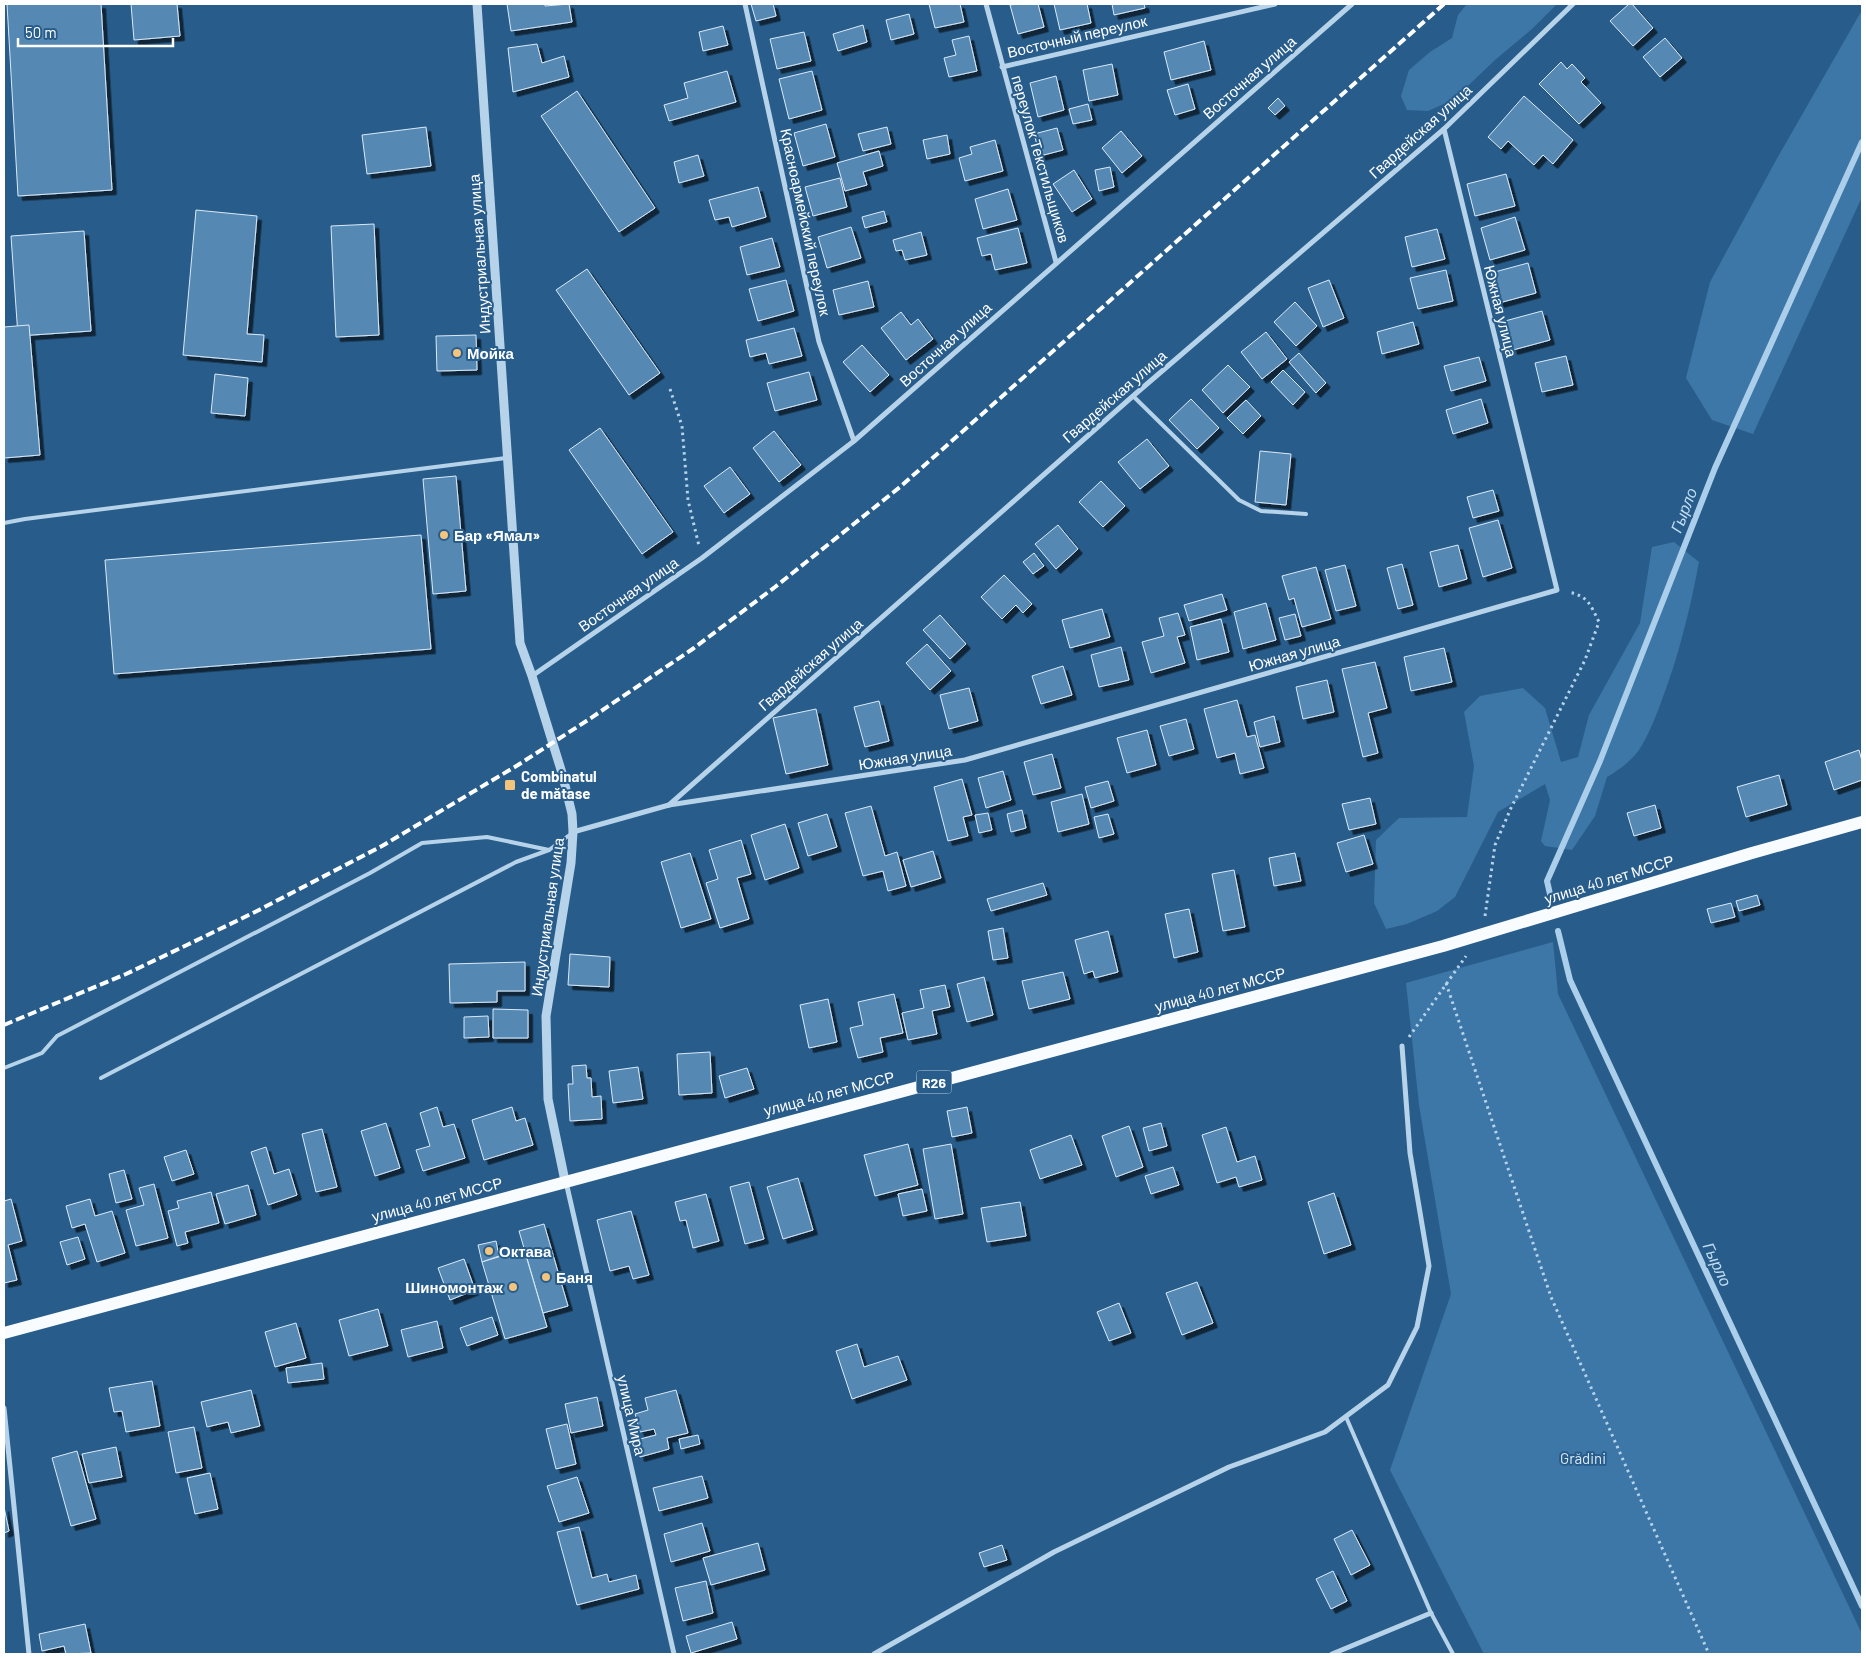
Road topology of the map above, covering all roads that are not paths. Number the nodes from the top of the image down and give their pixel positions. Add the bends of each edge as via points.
1 (478, 4) edge
2 (745, 4) edge
3 (986, 4) edge
4 (1275, 4) edge
5 (1352, 4) edge
6 (1573, 4) edge
7 (1002, 67) junction
8 (1444, 129) junction
9 (1056, 262) junction
10 (1133, 396) junction
11 (854, 441) junction
12 (506, 458) junction
13 (1306, 514) dead end
14 (4, 523) edge
15 (532, 676) junction
16 (669, 805) junction
17 (1862, 822) edge
18 (573, 832) junction
19 (549, 850) junction
20 (1402, 1046) road end
21 (4, 1068) edge
22 (101, 1078) dead end
23 (565, 1181) junction
24 (4, 1333) edge
25 (4, 1408) edge
26 (1346, 1416) junction
27 (1431, 1613) junction
28 (29, 1654) edge
29 (674, 1654) edge
30 (874, 1654) edge
31 (1332, 1654) edge
32 (1453, 1654) edge

1 - 12 street, Индустриальная улица
2 - 11 street, Красноармейский переулок via 820,342
3 - 7 street, переулок Текстильщиков
4 - 7 street, Восточный переулок
5 - 9 street, Восточная улица
6 - 8 street, Гвардейская улица
7 - 9 street, переулок Текстильщиков
8 - 10 street, Гвардейская улица
8 - 16 street, Южная улица via 1557,590 965,760
9 - 11 street, Восточная улица
10 - 13 lane via 1240,500 1261,512
10 - 16 street, Гвардейская улица
11 - 15 street, Восточная улица via 702,558
12 - 14 lane
12 - 15 street, Индустриальная улица via 520,643
15 - 18 street, Индустриальная улица via 568,795
16 - 18 street, Южная улица
17 - 23 main road, улица 40 лет МССР / R26 via 1482,934
18 - 19 lane
18 - 23 street, Индустриальная улица via 571,863 546,1016 548,1099
19 - 21 lane via 487,837 422,843 57,1036 42,1053
19 - 22 lane via 516,862
20 - 26 street via 1410,1153 1430,1266 1417,1327 1388,1385
23 - 24 main road, улица 40 лет МССР / R26
23 - 29 street, улица Мира
25 - 28 street
26 - 27 lane
26 - 30 street via 1325,1432 1229,1467 1054,1552
27 - 31 street
27 - 32 lane

